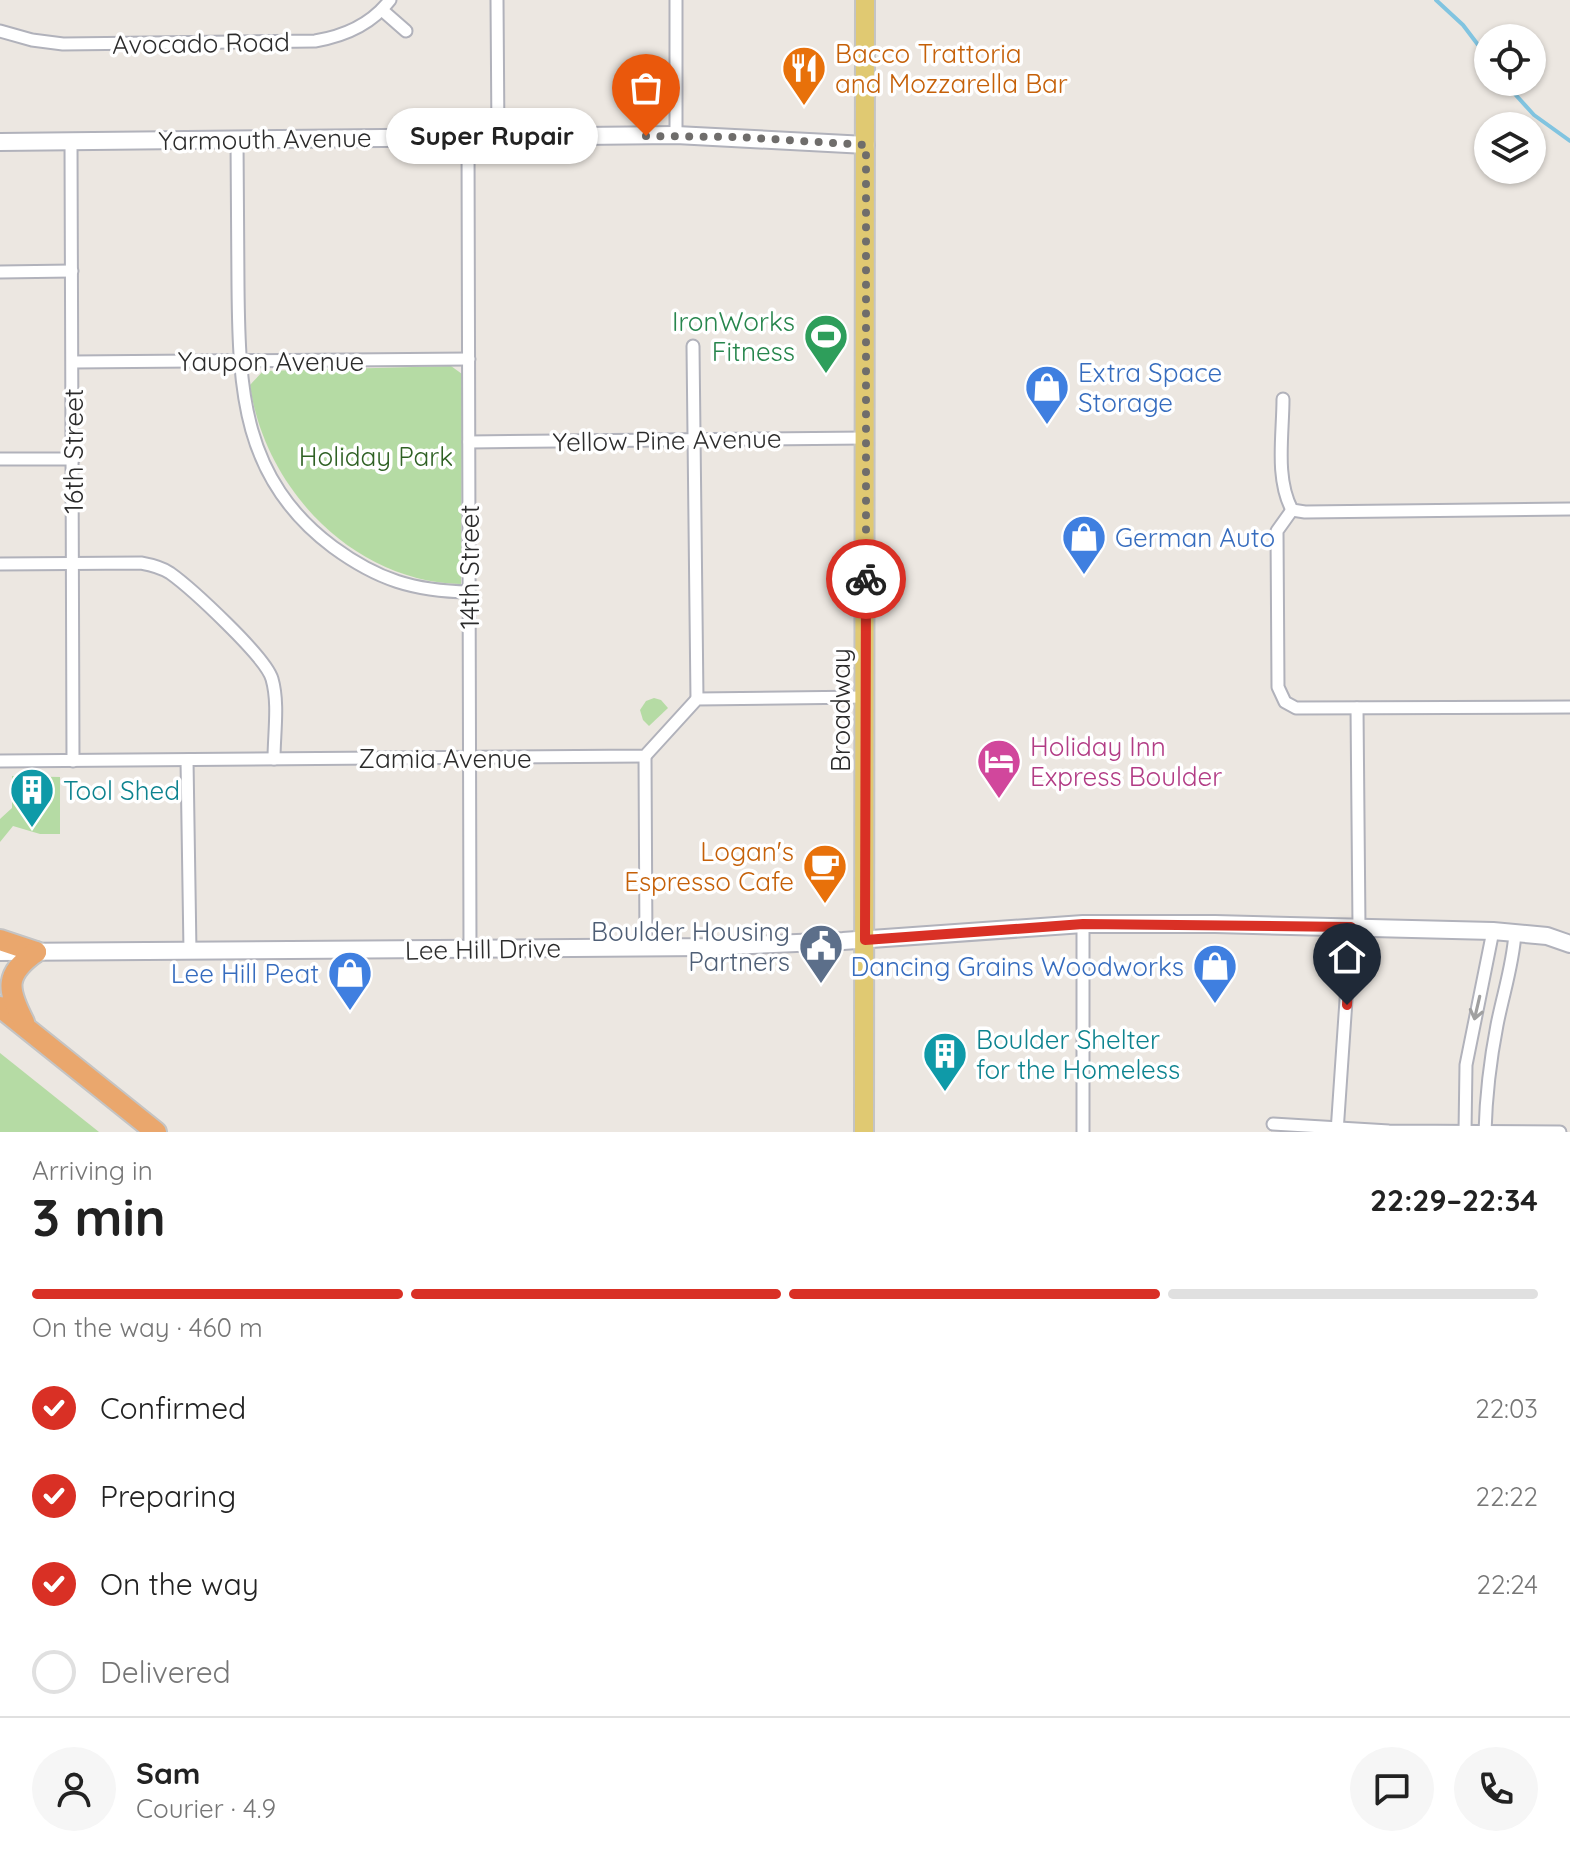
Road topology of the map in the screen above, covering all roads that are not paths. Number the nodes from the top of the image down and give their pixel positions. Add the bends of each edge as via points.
1 (390, 0) edge
2 (497, 0) edge
3 (676, 0) edge
4 (865, 0) edge
5 (382, 10) junction
6 (0, 31) edge
7 (406, 31) dead end
8 (676, 135) junction
9 (468, 137) junction
10 (498, 137) junction
11 (237, 140) junction
12 (71, 141) junction
13 (0, 142) edge
14 (866, 145) junction
15 (72, 271) junction
16 (0, 272) edge
17 (693, 346) dead end
18 (469, 359) junction
19 (239, 361) junction
20 (73, 362) junction
21 (1283, 399) dead end
22 (866, 438) junction
23 (694, 440) junction
24 (469, 442) junction
25 (0, 459) edge
26 (73, 459) junction
27 (1289, 504) junction
28 (1570, 509) edge
29 (73, 563) junction
30 (0, 564) edge
31 (469, 592) junction
32 (866, 697) junction
33 (697, 699) junction
34 (1570, 707) edge
35 (1357, 708) junction
36 (645, 756) junction
37 (469, 758) junction
38 (274, 759) junction
39 (187, 760) junction
40 (0, 761) edge
41 (73, 761) junction
42 (1083, 924) junction
43 (1355, 927) junction
44 (1493, 931) junction
45 (1515, 933) junction
46 (0, 940) edge
47 (865, 940) junction
48 (1570, 944) edge
49 (646, 947) junction
50 (470, 949) junction
51 (190, 951) junction
52 (0, 952) edge
53 (36, 952) junction
54 (0, 1007) edge
55 (27, 1028) junction
56 (1273, 1124) dead end
57 (1337, 1130) edge
58 (1485, 1131) edge
59 (156, 1132) edge
60 (864, 1132) edge
61 (1083, 1132) edge
62 (1465, 1132) edge
63 (1560, 1132) edge

1 - 5 street, Avocado Road
2 - 10 street
3 - 8 street
4 - 14 main road, Broadway
5 - 6 street, Avocado Road via 362,27 315,41 63,44
5 - 7 street
8 - 10 street, Yarmouth Avenue
8 - 14 street, Yarmouth Avenue
9 - 10 street, Yarmouth Avenue
9 - 11 street, Yarmouth Avenue
9 - 18 street, 14th Street
11 - 12 street, Yarmouth Avenue
11 - 19 street
12 - 13 street, Yarmouth Avenue
12 - 15 street, 16th Street
14 - 22 main road, Broadway
15 - 16 street
15 - 20 street, 16th Street
17 - 23 street
18 - 19 street, Yaupon Avenue
18 - 24 street, 14th Street
19 - 20 street, Yaupon Avenue
19 - 31 street via 245,412 258,454 276,487 307,524 336,549 386,578 427,590
20 - 26 street, 16th Street
21 - 27 street via 1282,480
22 - 23 street, Yellow Pine Avenue
22 - 32 main road, Broadway
23 - 24 street, Yellow Pine Avenue
23 - 33 street
24 - 31 street, 14th Street
25 - 26 street
26 - 29 street, 16th Street
27 - 28 street via 1319,512
27 - 35 street via 1277,531 1278,687 1285,702 1296,708
29 - 30 street
29 - 38 street via 141,563 163,569 255,653 272,678
29 - 41 street, 16th Street
31 - 37 street, 14th Street
32 - 33 street
32 - 47 main road, Broadway
33 - 36 street
34 - 35 street
35 - 43 street
36 - 37 street, Zamia Avenue
36 - 49 street
37 - 38 street, Zamia Avenue
37 - 50 street, 14th Street
38 - 39 street, Zamia Avenue
39 - 41 street, Zamia Avenue
39 - 51 street
40 - 41 street, Zamia Avenue
42 - 43 street, Lee Hill Drive
42 - 47 street, Lee Hill Drive
42 - 61 street
43 - 44 street, Lee Hill Drive
43 - 57 street
44 - 45 street, Lee Hill Drive
44 -> 62 street via 1466,1065
45 - 48 street, Lee Hill Drive
45 - 58 street via 1487,1081
46 - 53 highway
47 - 49 street, Lee Hill Drive
47 - 60 main road, Broadway
49 - 50 street, Lee Hill Drive
50 - 51 street, Lee Hill Drive
51 - 53 street, Lee Hill Drive
52 - 53 street, Lee Hill Drive
53 - 55 highway via 17,965 11,988
54 - 55 highway
55 - 59 highway
56 - 57 street
57 - 62 street
58 - 62 street
58 - 63 street

